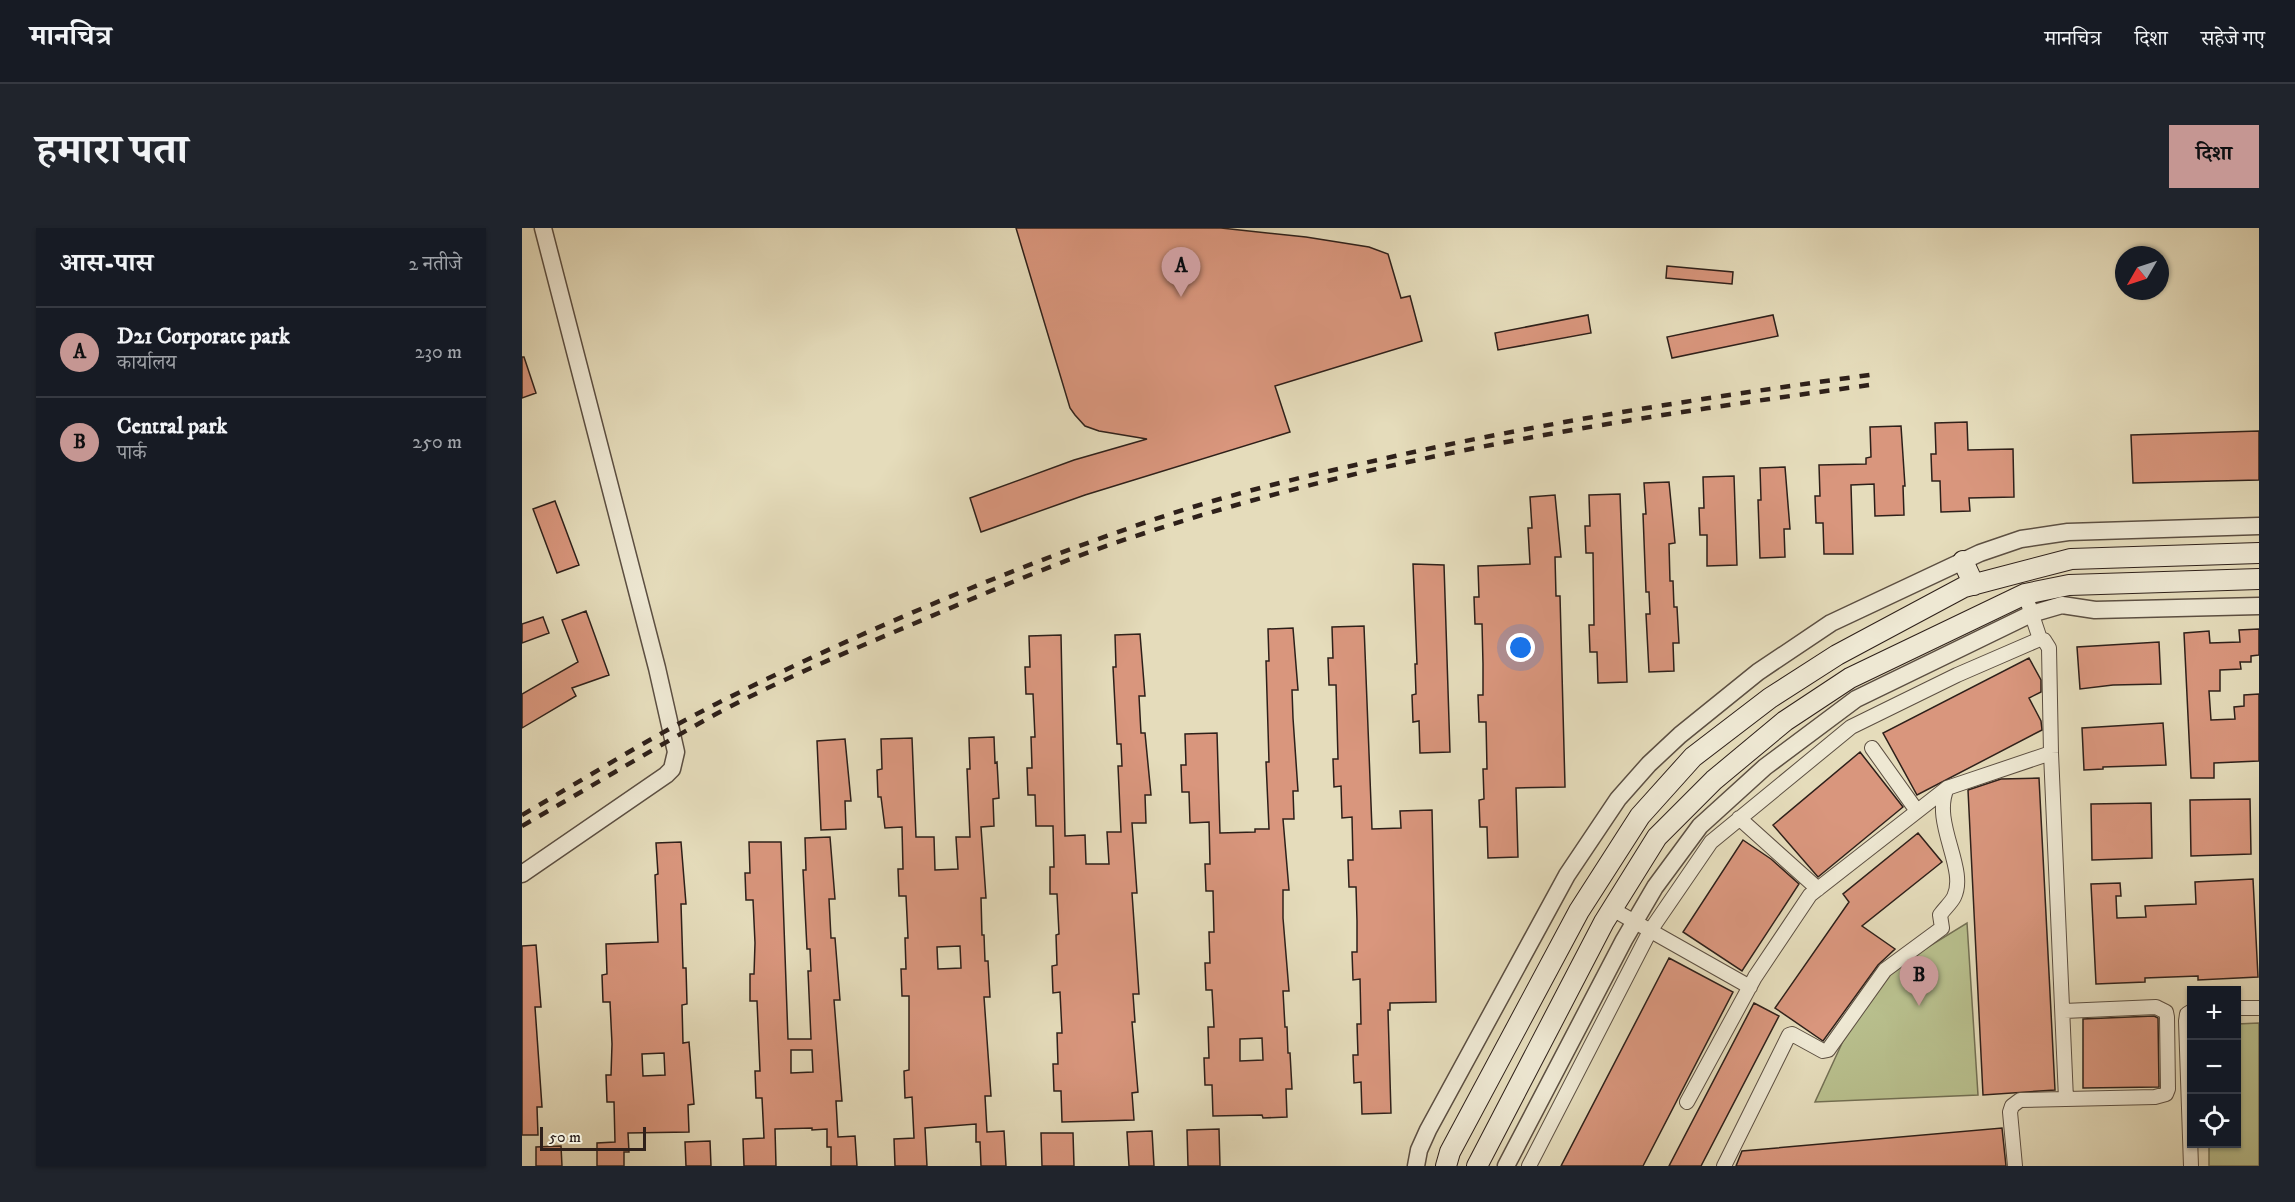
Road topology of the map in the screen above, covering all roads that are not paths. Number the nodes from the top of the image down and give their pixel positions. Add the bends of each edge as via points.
1 (543, 228) edge
2 (2259, 526) edge
3 (2259, 553) edge
4 (1963, 561) junction
5 (2259, 579) edge
6 (1974, 585) junction
7 (2025, 594) junction
8 (2259, 606) edge
9 (2031, 614) junction
10 (2040, 639) junction
11 (1872, 748) dead end
12 (2050, 753) junction
13 (1947, 788) junction
14 (1917, 811) junction
15 (1739, 818) junction
16 (522, 874) edge
17 (1818, 889) junction
18 (1612, 909) junction
19 (1634, 923) junction
20 (1650, 931) junction
21 (1750, 987) junction
22 (2241, 1008) edge
23 (2259, 1008) edge
24 (2064, 1011) junction
25 (2187, 1014) edge
26 (2066, 1099) junction
27 (1687, 1102) dead end
28 (1416, 1166) edge
29 (1446, 1166) edge
30 (1477, 1166) edge
31 (1506, 1166) edge
32 (1529, 1166) edge
33 (1724, 1166) edge
34 (2015, 1166) edge
35 (2191, 1166) edge

1 - 16 street via 676,752 672,769 666,775
2 - 4 street via 2046,534
3 - 6 main road via 2070,559
4 - 6 main road
4 - 28 street via 1831,623 1758,672 1649,764 1618,799 1567,874 1428,1130
5 - 7 main road via 2069,585
6 - 29 main road via 1837,655 1770,698 1693,757 1640,816 1579,911
7 - 9 street
7 - 18 main road via 1850,678 1785,721 1714,780 1657,837
8 - 9 street via 2095,610 2062,605
9 - 10 street
9 - 19 street via 1856,699 1765,767 1700,826
10 - 12 street via 2049,648
10 - 15 street via 1851,727
11 - 14 street
12 - 13 street
12 - 24 street
13 - 14 street
13 - 33 street via 1942,812 1957,889 1940,915 1942,928 1885,970 1828,1050 1792,1034 1788,1036
14 - 17 street
15 - 17 street
15 - 20 street via 1711,842
17 - 21 street via 1810,895
18 - 19 street
18 - 30 main road
19 - 20 street
19 - 31 street
20 - 21 street
20 - 32 street
21 - 27 street
22 - 23 street
24 - 26 street
24 - 26 street via 2156,1007 2166,1012 2167,1017 2166,1094
25 - 35 street
26 - 34 street via 2020,1100 2012,1106

